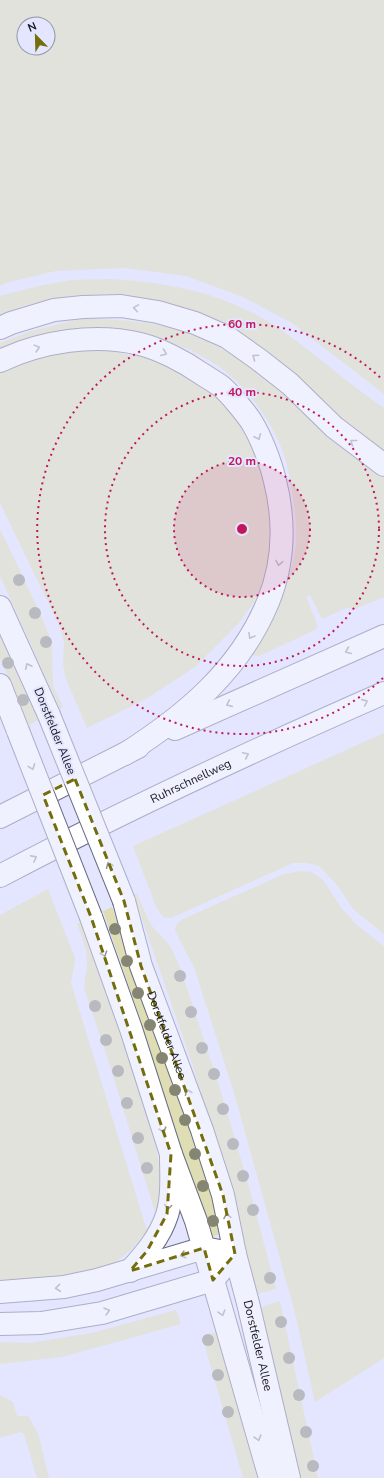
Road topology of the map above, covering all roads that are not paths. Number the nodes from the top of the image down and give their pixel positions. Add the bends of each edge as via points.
1 (0, 328) edge
2 (0, 361) edge
3 (384, 465) edge
4 (0, 607) edge
5 (384, 636) edge
6 (0, 685) edge
7 (384, 693) edge
8 (125, 754) junction
9 (0, 817) edge
10 (0, 876) edge
11 (171, 1154) junction
12 (204, 1248) junction
13 (235, 1254) junction
14 (130, 1271) junction
15 (213, 1280) junction
16 (0, 1292) edge
17 (0, 1324) edge
18 (270, 1478) edge
19 (289, 1478) edge

3 -> 1 main road via 334,426 290,384 258,359 227,337 195,323 158,312 121,306 54,310
2 -> 8 main road via 38,347 79,340 109,339 141,344 184,361 223,388 251,421 271,463 280,499 282,543 276,577 251,637 228,670 201,697 171,723
13 -> 4 main road, Dorstfelder Allee, bridge via 223,1196 202,1130 141,966 124,901 49,715
5 -> 8 main road via 229,704
6 -> 11 main road, Dorstfelder Allee, bridge via 91,917 131,1029
10 -> 7 main road, Ruhrschnellweg via 129,810
8 - 9 main road
11 - 12 main road, Dorstfelder Allee
11 -> 14 main road via 167,1214 147,1251
12 - 13 main road
12 -> 14 main road
12 - 15 main road, Dorstfelder Allee
13 - 15 main road
13 - 19 main road, Dorstfelder Allee
14 -> 16 main road via 64,1287
17 -> 15 main road via 41,1323 102,1313
15 -> 18 main road, Dorstfelder Allee

